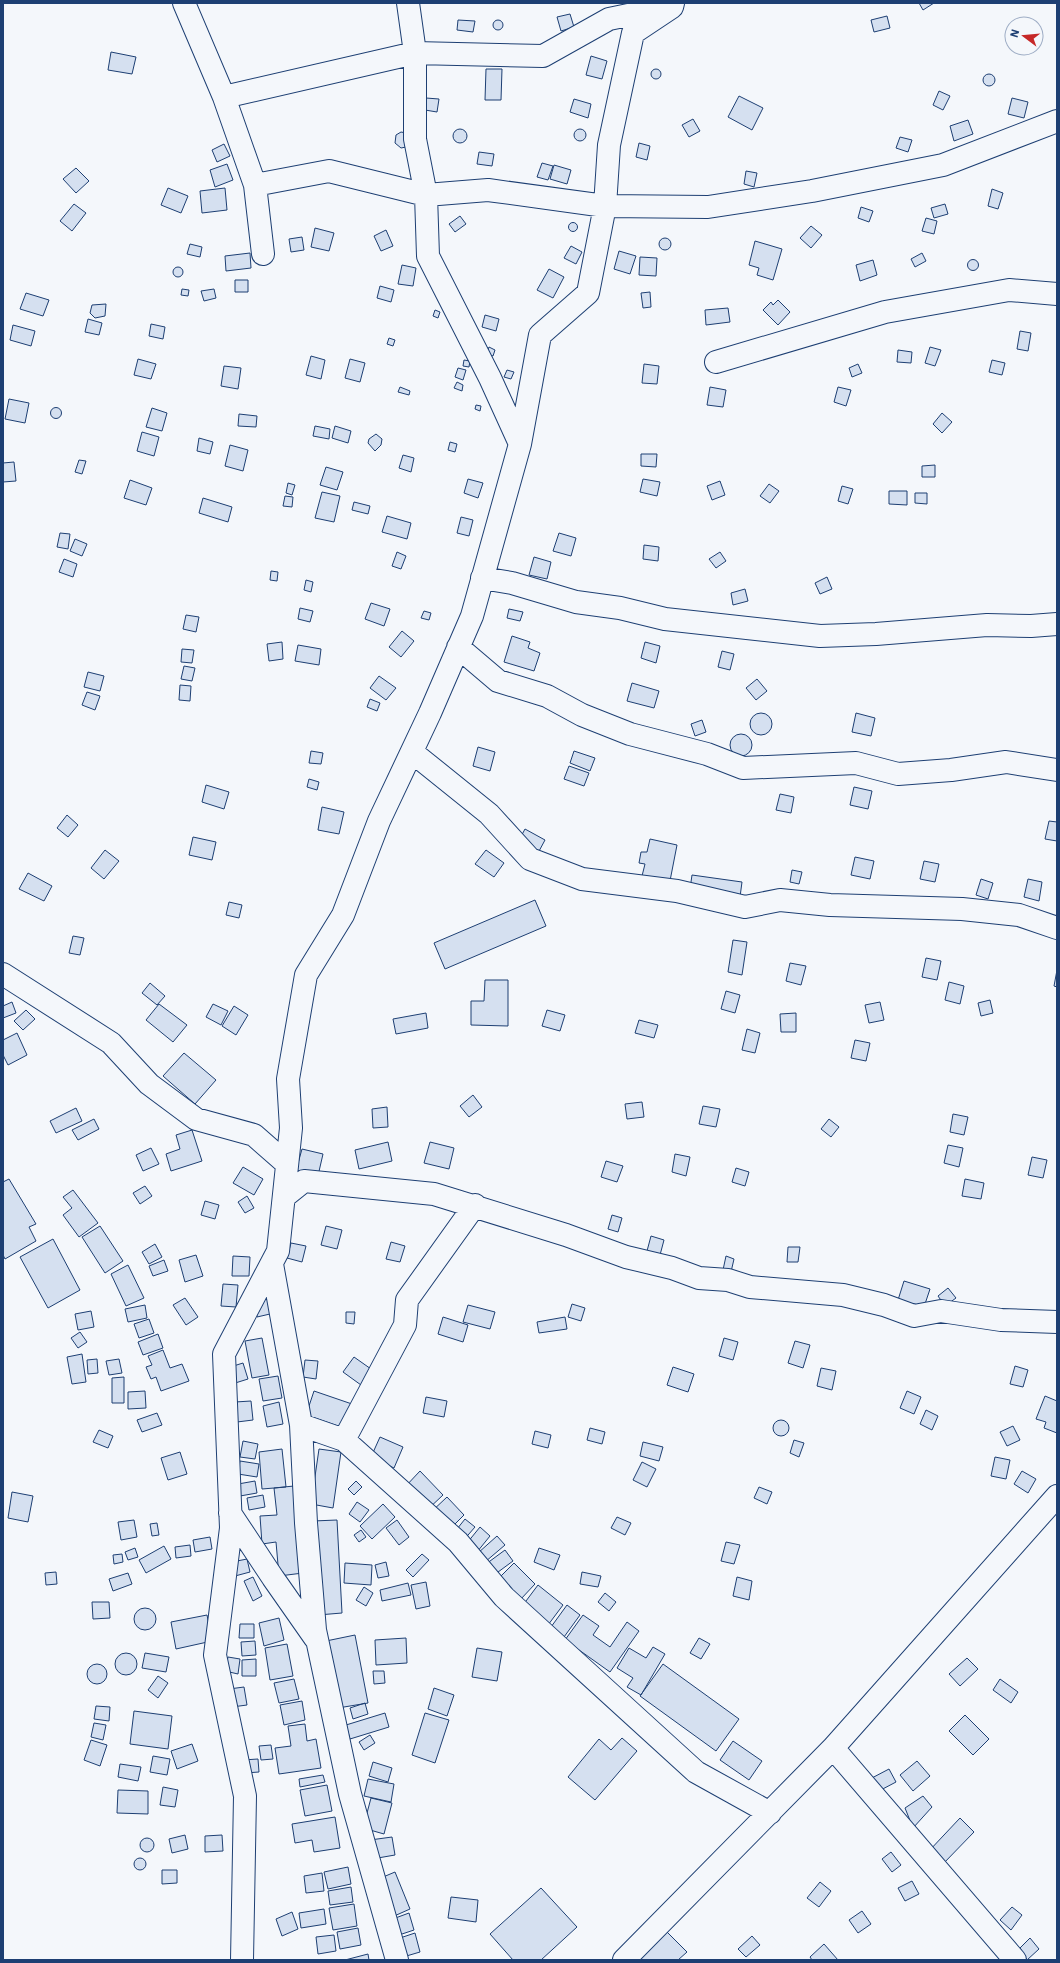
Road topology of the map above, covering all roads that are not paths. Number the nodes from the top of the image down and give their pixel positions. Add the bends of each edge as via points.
1 (184, 3) edge
2 (408, 3) edge
3 (675, 4) edge
4 (415, 53) junction
5 (224, 97) junction
6 (1057, 122) edge
7 (255, 185) junction
8 (426, 194) junction
9 (605, 206) junction
10 (263, 254) dead end
11 (1057, 294) edge
12 (716, 362) dead end
13 (520, 444) junction
14 (482, 578) junction
15 (1057, 624) edge
16 (458, 647) junction
17 (412, 752) junction
18 (1057, 770) edge
19 (1057, 928) edge
20 (3, 974) edge
21 (287, 1164) junction
22 (284, 1197) junction
23 (475, 1205) junction
24 (272, 1264) junction
25 (1057, 1322) edge
26 (301, 1425) junction
27 (344, 1440) junction
28 (1057, 1496) edge
29 (230, 1513) junction
30 (317, 1640) junction
31 (833, 1748) junction
32 (770, 1812) junction
33 (242, 1960) edge
34 (397, 1960) edge
35 (624, 1960) edge
36 (1015, 1960) edge

1 - 5 street
2 - 4 street
3 - 4 street via 609,19 543,56
3 - 9 street via 633,33 609,145
4 - 5 street
4 - 8 street via 415,139
5 - 7 street
6 - 9 street via 943,165 812,191 708,207
7 - 8 street via 329,171
7 - 10 street
8 - 9 street via 488,190
8 - 13 street via 428,256 490,378
9 - 13 street via 588,293 540,335
11 - 12 street via 1009,290 885,312
13 - 14 street
14 - 15 street via 512,583 576,602 620,608 665,619 820,636 987,625
14 - 16 street via 472,616
16 - 17 street
16 - 18 street via 498,681 547,696 582,715 630,734 707,754 743,768 856,763 898,774 1006,762
17 - 19 street via 489,814 530,859 582,880 677,891 745,907 780,900 830,905 962,909 1019,915
17 - 21 street via 379,821 343,915 306,975 288,1079 291,1128
20 - 21 street via 111,1043 149,1084 196,1119 254,1135
21 - 22 street
22 - 23 street via 304,1181 434,1194
22 - 24 street via 278,1251
23 - 25 street via 626,1257 672,1268 699,1278 728,1280 750,1287 843,1295 884,1305 914,1316 940,1311 1001,1320
23 - 27 street via 407,1300 405,1325
24 - 26 street
24 - 29 street via 224,1354
26 - 27 street
26 - 30 street via 306,1523
27 - 32 street via 458,1542 504,1597 696,1772
28 - 31 street
29 - 30 street via 272,1578
29 - 33 street via 231,1528 216,1655 245,1796
30 - 34 street via 350,1794
31 - 32 street
31 - 36 street
32 - 35 street

